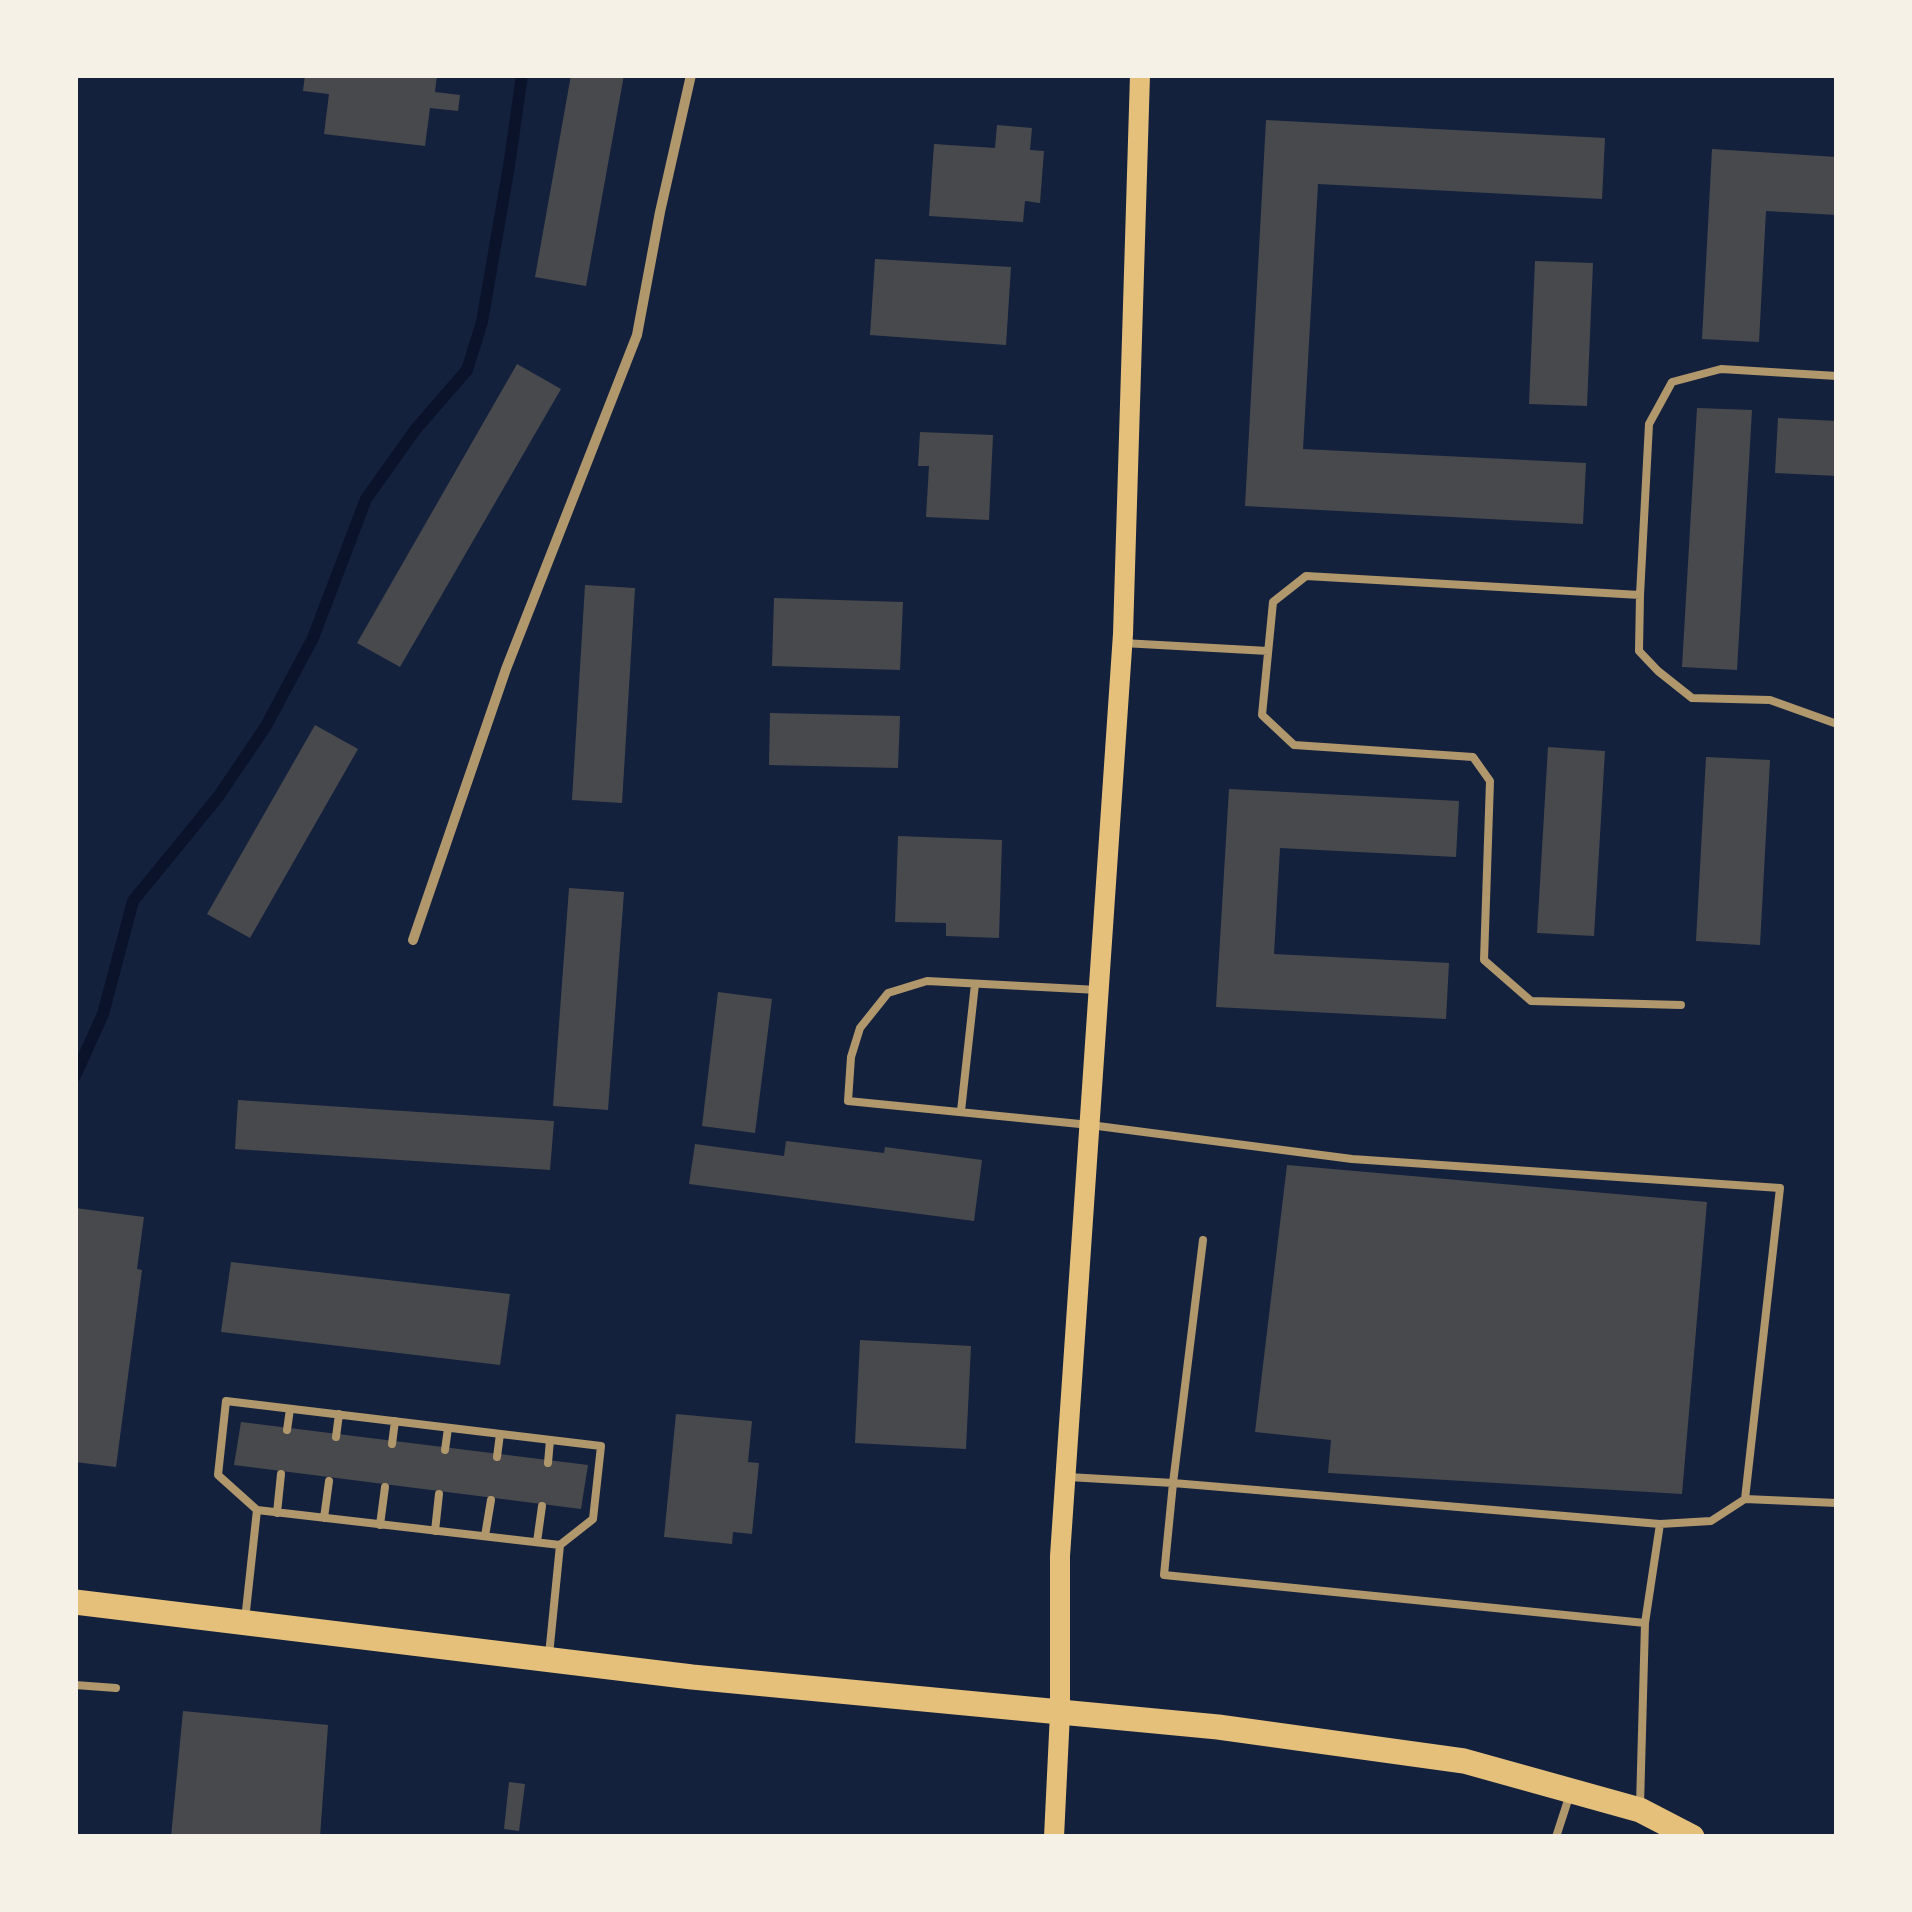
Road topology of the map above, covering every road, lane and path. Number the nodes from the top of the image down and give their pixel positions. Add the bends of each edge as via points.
1 (692, 75) edge
2 (1140, 75) edge
3 (1837, 376) edge
4 (1640, 595) junction
5 (1122, 643) junction
6 (1268, 651) junction
7 (1837, 724) edge
8 (412, 940) dead end
9 (975, 984) junction
10 (1098, 990) junction
11 (1681, 1005) dead end
12 (962, 1110) junction
13 (1090, 1125) junction
14 (1204, 1240) dead end
15 (290, 1409) junction
16 (339, 1414) junction
17 (395, 1421) junction
18 (448, 1428) junction
19 (287, 1430) dead end
20 (500, 1434) junction
21 (336, 1437) dead end
22 (550, 1440) junction
23 (392, 1444) dead end
24 (445, 1450) dead end
25 (497, 1456) dead end
26 (548, 1462) dead end
27 (281, 1474) dead end
28 (1065, 1476) junction
29 (329, 1480) dead end
30 (1173, 1484) junction
31 (385, 1487) dead end
32 (440, 1494) dead end
33 (491, 1500) dead end
34 (1745, 1500) junction
35 (1837, 1503) edge
36 (542, 1506) dead end
37 (257, 1510) junction
38 (277, 1513) junction
39 (324, 1518) junction
40 (1660, 1524) junction
41 (380, 1525) junction
42 (435, 1531) junction
43 (486, 1536) junction
44 (537, 1542) junction
45 (560, 1545) junction
46 (75, 1602) edge
47 (244, 1623) junction
48 (1645, 1623) junction
49 (548, 1660) junction
50 (75, 1685) edge
51 (116, 1688) dead end
52 (1060, 1713) junction
53 (1571, 1790) junction
54 (1640, 1810) junction
55 (1683, 1835) edge
56 (1054, 1837) edge
57 (1556, 1837) edge

1 - 8 street via 638,335 506,668
2 - 5 main road
3 - 4 lane via 1721,369 1672,382 1649,424
4 - 6 lane via 1306,576 1274,602
4 - 7 lane via 1639,651 1692,698 1770,700
5 - 6 lane
5 - 10 main road
6 - 11 lane via 1262,715 1294,745 1473,757 1490,781 1484,960 1508,981 1532,1001
9 - 10 lane
9 - 12 lane
9 - 12 lane via 927,981 888,993 860,1028 851,1057 848,1101
10 - 13 main road
12 - 13 lane
13 - 28 main road
13 - 34 lane via 1352,1159 1780,1188
14 - 30 lane
15 - 16 lane
15 - 19 lane
15 - 37 lane via 226,1401 218,1476
16 - 17 lane
16 - 21 lane
17 - 18 lane
17 - 23 lane
18 - 20 lane
18 - 24 lane
20 - 22 lane
20 - 25 lane
22 - 26 lane
22 - 45 lane via 601,1446 593,1519
27 - 38 lane
28 - 30 lane
28 - 52 main road
29 - 39 lane
30 - 40 lane
30 - 48 lane via 1164,1575
31 - 41 lane
32 - 42 lane
33 - 43 lane
34 - 35 lane
34 - 40 lane via 1711,1521
36 - 44 lane
37 - 38 lane
37 - 47 lane
38 - 39 lane
39 - 41 lane
40 - 48 lane
41 - 42 lane
42 - 43 lane
43 - 44 lane
44 - 45 lane
45 - 49 lane
46 - 47 main road
47 - 49 main road
48 - 54 lane
49 - 52 main road
50 - 51 lane
52 - 53 main road via 1218,1727 1464,1762
52 - 56 main road
53 - 54 main road
53 - 57 lane
54 - 55 main road

